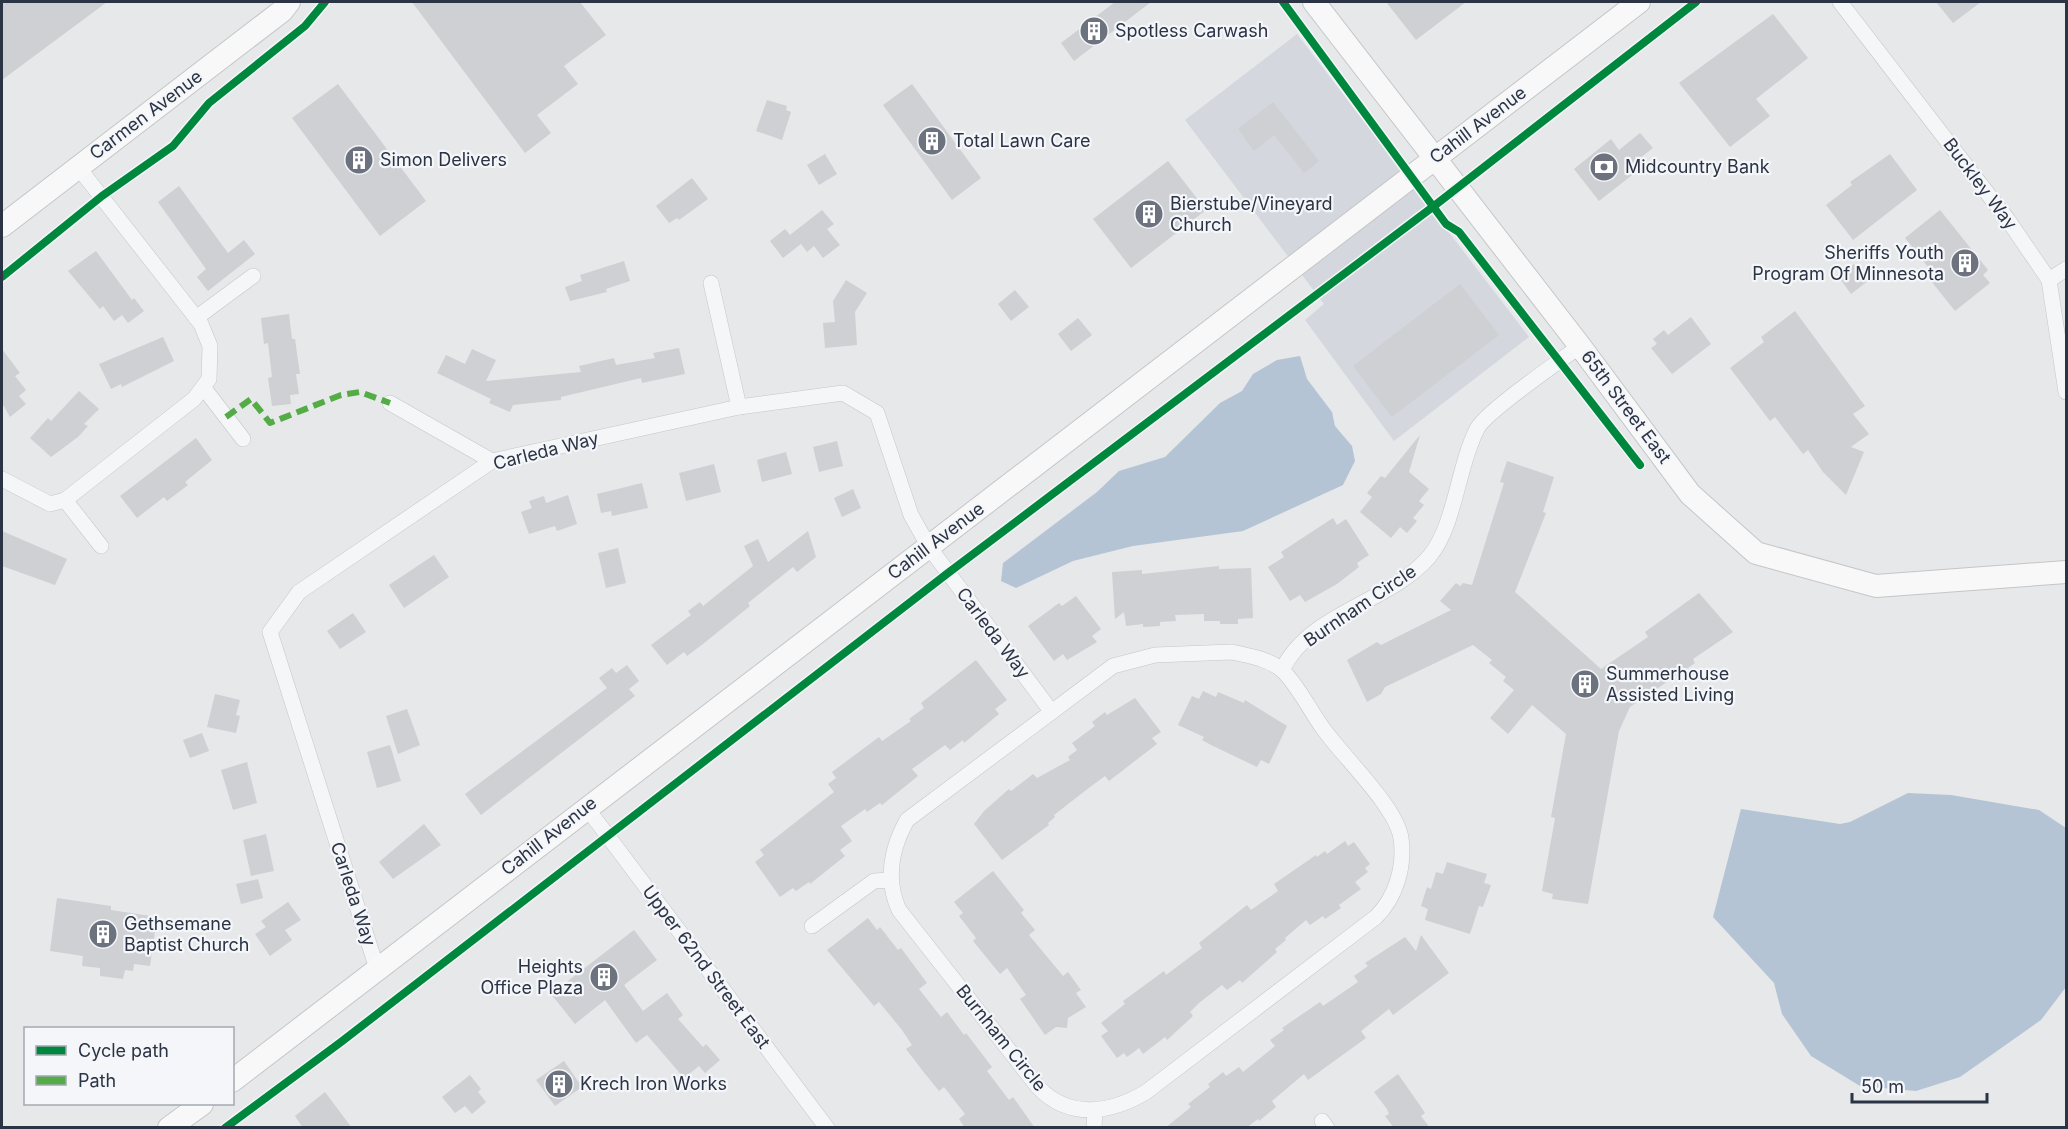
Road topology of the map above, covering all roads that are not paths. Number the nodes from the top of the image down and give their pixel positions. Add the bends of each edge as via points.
1 (289, 2) edge
2 (1314, 2) edge
3 (1639, 2) edge
4 (1840, 2) edge
5 (1435, 158) junction
6 (78, 167) junction
7 (2, 226) edge
8 (2067, 269) edge
9 (253, 276) dead end
10 (2049, 280) junction
11 (711, 283) dead end
12 (196, 318) junction
13 (1580, 346) junction
14 (203, 387) junction
15 (2067, 392) edge
16 (390, 403) dead end
17 (739, 407) junction
18 (243, 439) dead end
19 (492, 461) junction
20 (2, 479) edge
21 (65, 500) junction
22 (101, 546) dead end
23 (929, 547) junction
24 (2067, 572) edge
25 (1282, 670) junction
26 (1051, 711) junction
27 (586, 807) junction
28 (890, 880) junction
29 (812, 926) dead end
30 (377, 969) junction
31 (234, 1079) edge
32 (201, 1105) edge
33 (1095, 1110) junction
34 (169, 1128) edge
35 (826, 1128) edge
36 (1094, 1128) edge

1 - 6 street, Carmen Avenue
2 - 5 street, 65th Street East
3 - 5 street, Cahill Avenue
4 - 10 street, Buckley Way via 2008,220
5 - 13 street, 65th Street East
5 - 23 street, Cahill Avenue
6 - 7 street, Carmen Avenue
6 - 12 street
8 - 10 street
9 - 12 street
10 - 15 street, Buckley Way
11 - 17 street
12 - 14 street via 210,346 209,380
13 - 24 street, 65th Street East via 1690,494 1756,553 1876,586
13 - 25 street, Burnham Circle via 1478,426 1459,475 1446,525 1430,555 1414,572 1306,640
14 - 18 street
14 - 21 street via 194,399
16 - 19 street
17 - 19 street, Carleda Way
17 - 23 street, Carleda Way via 843,393 877,413 911,514
19 - 30 street, Carleda Way via 299,592 270,632
20 - 21 street via 50,504
21 - 22 street
23 - 26 street, Carleda Way
23 - 27 street, Cahill Avenue
25 - 26 street, Burnham Circle via 1233,652 1147,656 1113,666
25 - 33 street, Burnham Circle via 1322,728 1391,813 1401,837 1399,881 1385,909 1376,917 1166,1078 1128,1103
26 - 28 street, Burnham Circle via 907,820 898,836
27 - 30 street, Cahill Avenue
27 - 35 street, Upper 62nd Street East
28 - 29 street via 874,881
28 - 33 street, Burnham Circle via 899,910 1045,1095 1079,1111
30 - 31 street, Cahill Avenue
32 - 34 street
33 - 36 street

